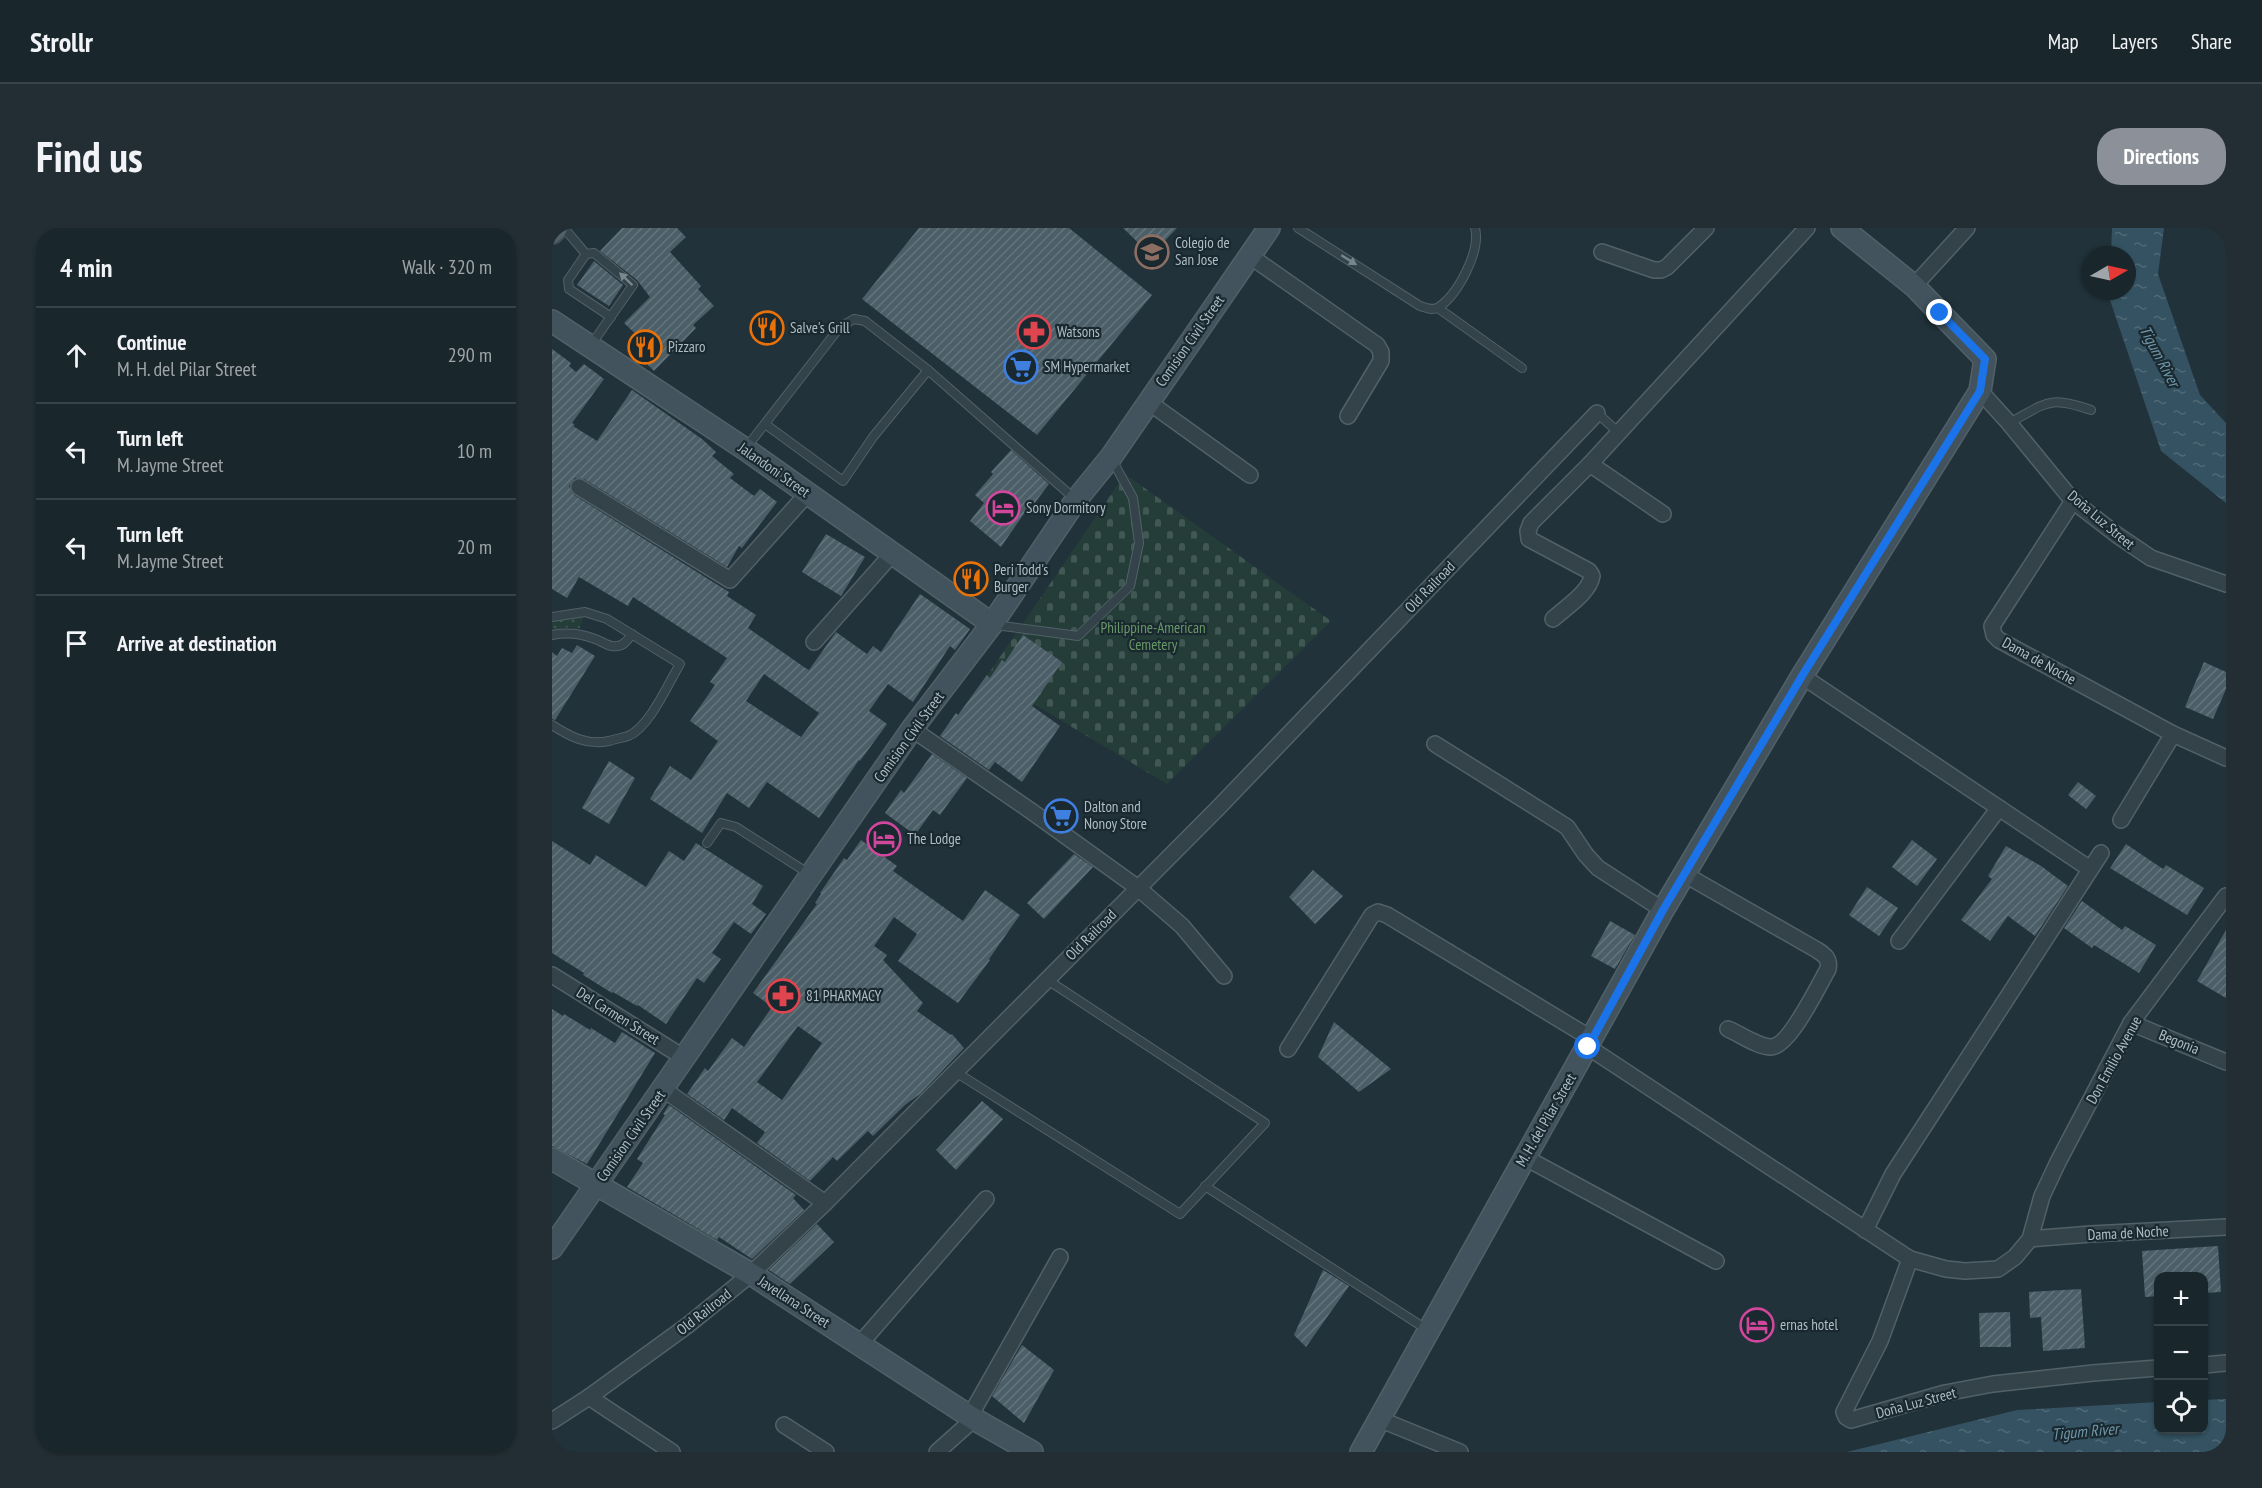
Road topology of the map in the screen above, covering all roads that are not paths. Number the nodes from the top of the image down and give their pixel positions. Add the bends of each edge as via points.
1 (556, 228) edge
2 (564, 228) edge
3 (1269, 228) edge
4 (1298, 228) edge
5 (1475, 228) edge
6 (1706, 228) edge
7 (1807, 228) edge
8 (1842, 228) edge
9 (1967, 228) edge
10 (552, 232) edge
11 (1602, 252) dead end
12 (586, 254) junction
13 (1250, 256) junction
14 (1914, 286) junction
15 (1438, 308) junction
16 (611, 318) junction
17 (552, 321) edge
18 (590, 346) junction
19 (1522, 368) dead end
20 (928, 370) junction
21 (1980, 391) junction
22 (1148, 401) junction
23 (2091, 410) dead end
24 (1597, 413) joint
25 (1348, 416) dead end
26 (2009, 423) junction
27 (765, 424) junction
28 (1618, 432) junction
29 (745, 449) junction
30 (1111, 457) junction
31 (1590, 464) junction
32 (1250, 475) dead end
33 (579, 487) dead end
34 (808, 493) junction
35 (1076, 500) junction
36 (2073, 501) junction
37 (1663, 514) dead end
38 (893, 553) junction
39 (2226, 584) edge
40 (552, 617) edge
41 (1554, 619) dead end
42 (992, 624) junction
43 (632, 634) junction
44 (552, 635) edge
45 (814, 642) dead end
46 (1802, 676) junction
47 (552, 724) edge
48 (912, 729) junction
49 (2173, 734) junction
50 (1435, 744) dead end
51 (2226, 758) edge
52 (1999, 808) junction
53 (2121, 820) dead end
54 (707, 843) dead end
55 (2102, 853) dead end
56 (2090, 869) junction
57 (1684, 874) junction
58 (812, 876) junction
59 (1138, 888) junction
60 (2223, 905) edge
61 (1663, 910) junction
62 (1899, 941) dead end
63 (552, 975) edge
64 (1224, 976) dead end
65 (1047, 979) junction
66 (2131, 1023) junction
67 (1728, 1029) dead end
68 (1590, 1043) junction
69 (1288, 1049) dead end
70 (683, 1057) junction
71 (2226, 1062) edge
72 (954, 1071) junction
73 (663, 1089) junction
74 (1524, 1157) junction
75 (552, 1159) edge
76 (597, 1185) junction
77 (1205, 1186) junction
78 (986, 1199) dead end
79 (825, 1203) junction
80 (2226, 1227) edge
81 (1865, 1230) junction
82 (2030, 1239) junction
83 (552, 1248) edge
84 (1060, 1257) dead end
85 (1910, 1259) junction
86 (1716, 1262) dead end
87 (751, 1274) junction
88 (1427, 1330) junction
89 (859, 1345) junction
90 (2226, 1364) edge
91 (2208, 1365) edge
92 (2154, 1368) edge
93 (589, 1397) junction
94 (972, 1418) junction
95 (1379, 1419) junction
96 (552, 1421) edge
97 (784, 1425) dead end
98 (672, 1452) edge
99 (826, 1452) edge
100 (937, 1452) edge
101 (1032, 1452) edge
102 (1361, 1452) edge
103 (1460, 1452) edge

1 - 10 main road
2 - 12 lane
3 - 13 street, Comision Civil Street
4 -> 15 lane via 1420,306
5 - 15 lane via 1477,237 1465,276
6 - 11 street via 1661,270
7 - 28 street
8 - 14 street
9 - 14 street
12 - 16 lane via 568,280 569,290
16 -> 12 lane via 633,285 594,253
13 - 22 street, Comision Civil Street
13 - 25 street via 1377,345 1381,361
14 - 21 street via 1985,359
15 - 19 lane
16 - 18 lane
17 - 18 street, Jalandoni Street
18 - 29 street, Jalandoni Street
20 - 27 lane via 865,321 855,320 840,327
20 - 27 lane via 879,429 843,481
20 - 35 lane
21 - 26 street, Doña Luz Street
21 - 46 street, M. H. del Pilar Street
22 - 30 street, Comision Civil Street
22 - 32 street
23 - 26 lane via 2050,401
24 - 28 lane
24 - 59 street, Old Railroad
26 - 36 street, Doña Luz Street
27 - 29 lane
28 - 31 street
29 - 34 street, Jalandoni Street
30 - 35 street, Comision Civil Street
30 - 42 lane via 1133,498 1139,543 1130,586 1078,636
31 - 37 street
31 - 41 street via 1531,523 1528,531 1529,539 1592,576 1584,591
33 - 34 street via 730,580
34 - 38 street, Jalandoni Street
35 - 42 street, Comision Civil Street
36 - 39 street, Doña Luz Street via 2151,558
36 - 49 street, Dama de Noche via 1992,626 1994,635
38 - 42 street, Jalandoni Street
38 - 45 street
40 - 43 lane via 585,612
42 - 48 street, Comision Civil Street
43 - 44 lane via 617,646 579,634
43 - 47 lane via 680,664 647,719 630,736 604,742 567,735
46 - 52 street
46 - 57 street, M. H. del Pilar Street
48 - 58 street, Comision Civil Street
48 - 59 street
49 - 51 street, Dama de Noche
49 - 53 street
50 - 61 street via 1567,827 1598,868
52 - 56 street
52 - 62 street
54 - 58 lane via 721,823 736,827
55 - 56 street
56 - 81 street via 1893,1174
57 - 61 street, M. H. del Pilar Street
57 - 67 street via 1817,950 1829,964 1796,1026 1778,1046 1763,1046
58 - 70 street, Comision Civil Street
59 - 64 street via 1182,926
59 - 65 street, Old Railroad
60 - 66 street, Don Emilio Avenue
61 - 68 street, M. H. del Pilar Street
63 - 70 street, Del Carmen Street
65 - 72 street, Old Railroad
65 - 77 lane via 1265,1123
66 - 71 street, Begonia
66 - 82 street, Don Emilio Avenue via 2042,1196
68 - 69 street via 1378,912 1372,915
68 - 74 street, M. H. del Pilar Street
68 - 81 street
70 - 73 street, Comision Civil Street
72 - 77 lane via 1180,1214
72 - 79 street, Old Railroad
73 - 76 street, Comision Civil Street
73 - 79 street
74 - 86 street
74 - 88 street, M. H. del Pilar Street
75 - 76 street, Javellana Street
76 - 83 street, Comision Civil Street
76 - 87 street, Javellana Street
77 - 88 lane
78 - 89 street
79 - 87 street, Old Railroad
80 - 82 street, Dama de Noche
81 - 85 street
82 - 85 street via 1998,1269 1946,1269
84 - 94 street
85 - 92 street, Doña Luz Street via 1880,1341 1844,1412 1851,1420 1945,1393 1993,1384
87 - 89 street, Javellana Street
87 - 93 street, Old Railroad
88 - 95 street, M. H. del Pilar Street
89 - 94 street, Javellana Street
90 - 91 street
93 - 96 street, Old Railroad
93 - 98 street
94 - 100 street
94 - 101 street, Javellana Street
95 - 102 street, M. H. del Pilar Street
95 - 103 street
97 - 99 street

